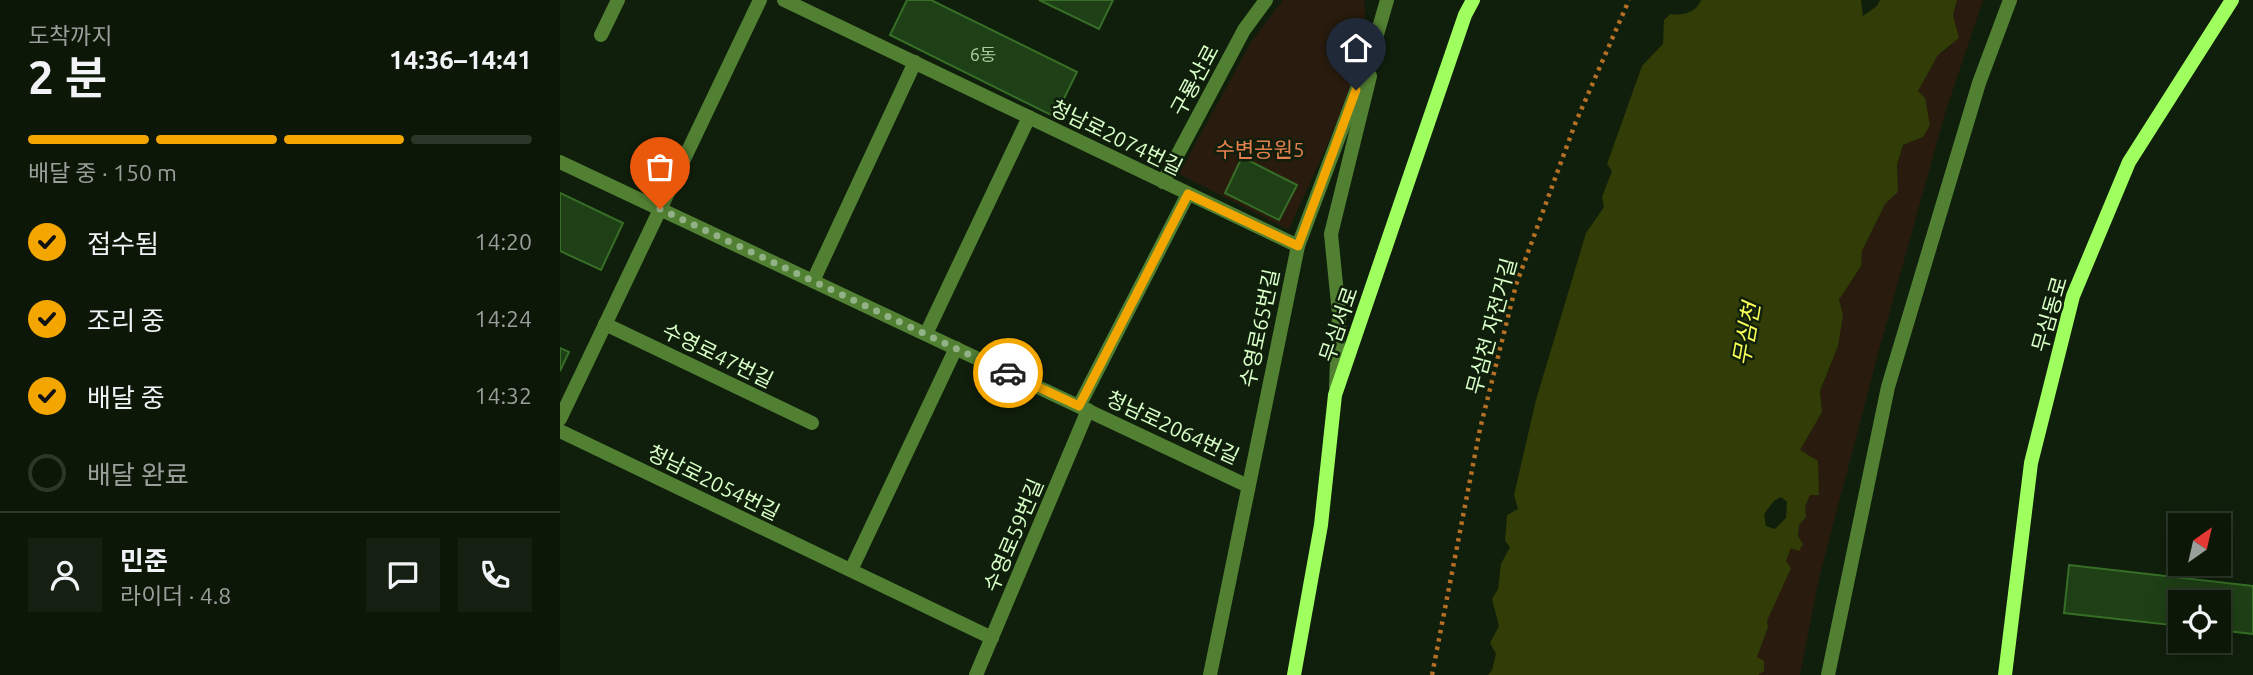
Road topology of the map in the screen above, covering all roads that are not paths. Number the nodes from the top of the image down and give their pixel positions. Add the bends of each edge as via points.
1 (618, 0) edge
2 (760, 0) edge
3 (784, 0) edge
4 (1266, 0) edge
5 (1388, 0) edge
6 (1474, 0) edge
7 (2010, 0) edge
8 (2232, 0) edge
9 (601, 35) dead end
10 (915, 62) junction
11 (1028, 117) junction
12 (560, 162) edge
13 (1164, 182) junction
14 (1188, 194) junction
15 (660, 209) junction
16 (1298, 246) junction
17 (813, 281) junction
18 (1124, 319) joint
19 (605, 324) junction
20 (926, 334) junction
21 (956, 348) junction
22 (1335, 396) junction
23 (1084, 408) junction
24 (560, 419) edge
25 (812, 423) dead end
26 (560, 431) edge
27 (1248, 486) junction
28 (851, 570) junction
29 (992, 638) junction
30 (976, 675) edge
31 (1210, 675) edge
32 (1294, 675) edge
33 (1828, 675) edge
34 (2005, 675) edge

1 - 9 street
2 - 15 street
3 - 10 street, 청남로2074번길
4 - 13 street, 구룡산로 via 1244,30
5 - 16 street, 수영로65번길
5 - 22 street via 1331,234 1339,314
6 - 22 street, 무심서로 via 1465,15
7 - 33 street via 1979,82 1888,387
8 - 34 street, 무심동로 via 2129,162 2073,296 2031,463
10 - 11 street, 청남로2074번길
10 - 17 street
11 - 13 street, 청남로2074번길
11 - 20 street, 청남로2074번길
12 - 15 street, 청남로2064번길
13 - 14 street, 청남로2074번길
14 - 16 street, 청남로2074번길
14 - 18 street, 청남로2074번길
15 - 17 street, 청남로2064번길
15 - 19 street
16 - 27 street, 수영로65번길
17 - 20 street, 청남로2064번길
18 - 23 street, 청남로2064번길
19 - 24 street
19 - 25 street, 수영로47번길
20 - 21 street, 청남로2064번길
21 - 23 street, 청남로2064번길
21 - 28 street
22 - 32 street, 무심서로 via 1321,525
23 - 27 street, 청남로2064번길
23 - 29 street, 수영로59번길
26 - 28 street, 청남로2054번길
27 - 31 street, 수영로65번길
28 - 29 street, 청남로2054번길
29 - 30 street, 수영로59번길

